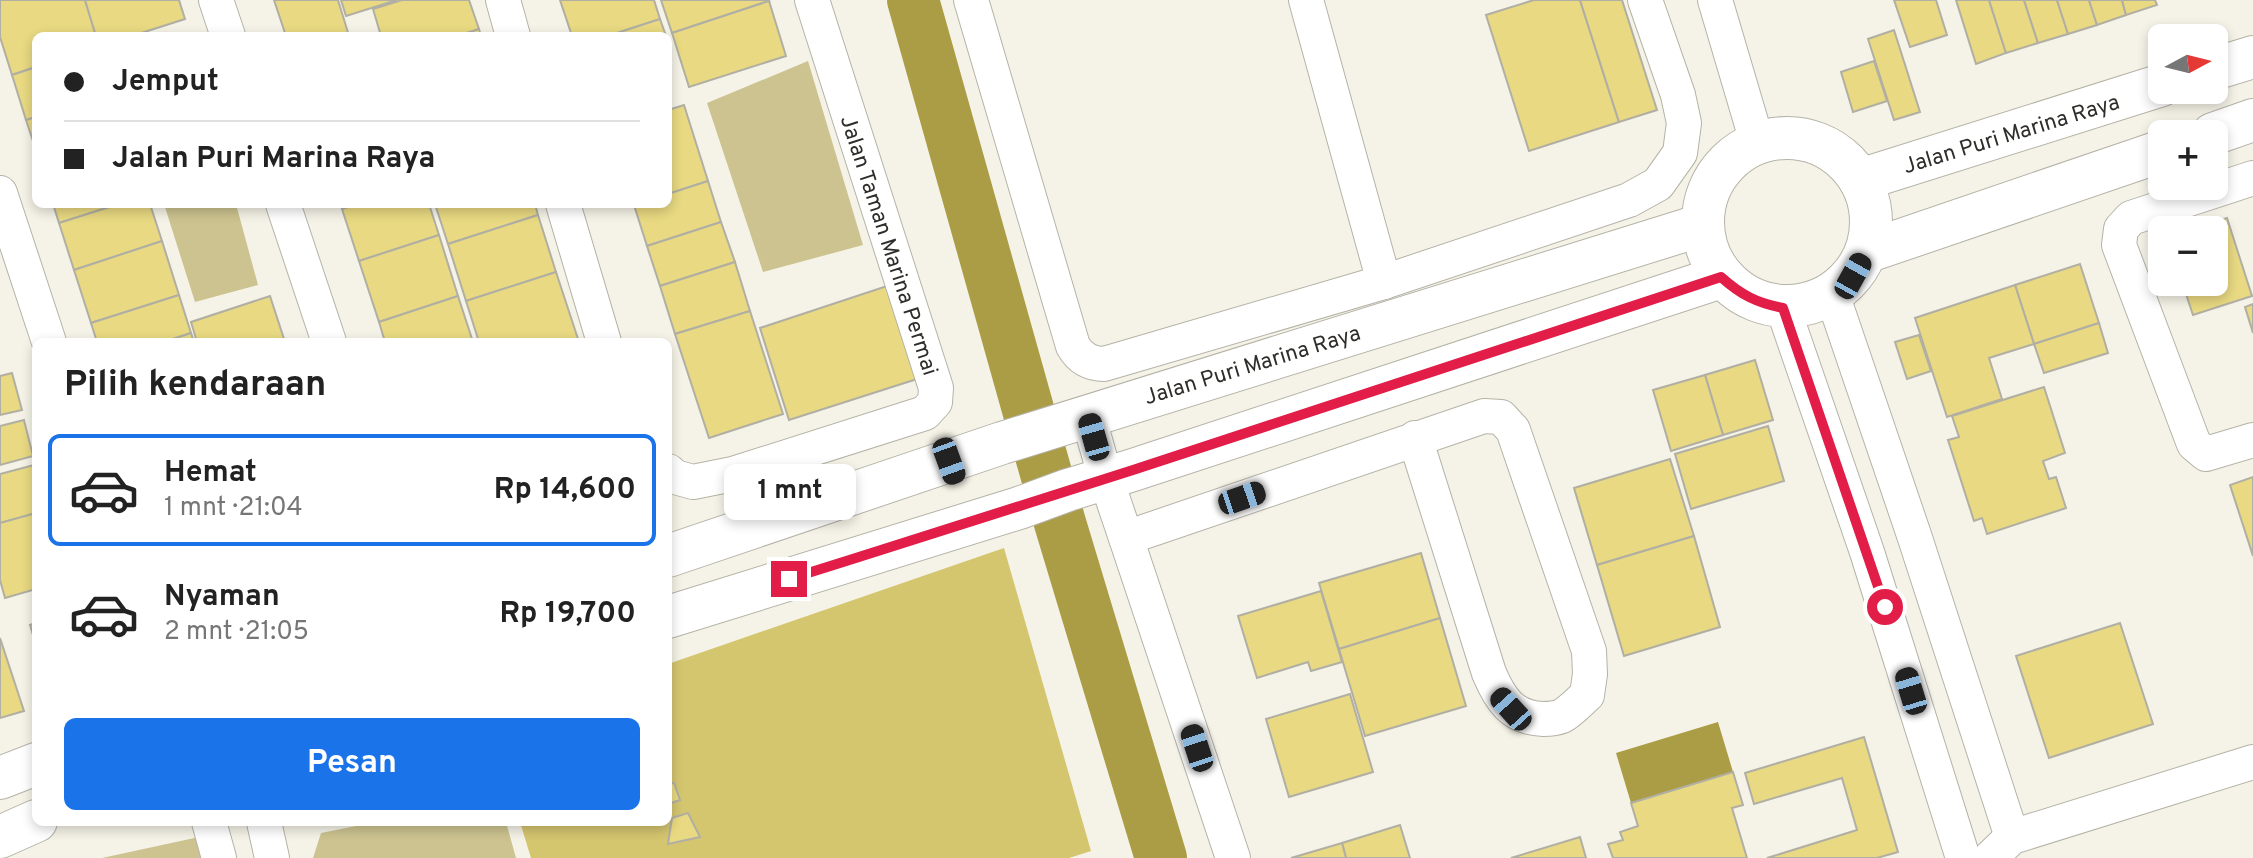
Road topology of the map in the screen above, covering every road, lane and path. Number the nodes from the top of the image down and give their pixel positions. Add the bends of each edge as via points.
1 (216, 0) edge
2 (503, 0) edge
3 (812, 0) edge
4 (971, 0) edge
5 (1306, 0) edge
6 (1645, 0) edge
7 (1715, 0) edge
8 (227, 32) edge
9 (512, 32) edge
10 (2253, 57) edge
11 (2228, 65) edge
12 (2148, 89) edge
13 (2253, 120) edge
14 (2228, 129) edge
15 (1757, 142) junction
16 (2148, 156) edge
17 (2253, 178) edge
18 (1860, 180) junction
19 (0, 193) edge
20 (284, 208) edge
21 (564, 208) edge
22 (1702, 225) junction
23 (1866, 252) junction
24 (1721, 277) junction
25 (1384, 282) junction
26 (1832, 294) junction
27 (1783, 308) junction
28 (48, 338) edge
29 (328, 338) edge
30 (603, 338) edge
31 (1088, 416) junction
32 (1415, 438) junction
33 (2253, 440) edge
34 (949, 461) junction
35 (672, 474) edge
36 (1087, 484) junction
37 (971, 522) junction
38 (1126, 538) junction
39 (1915, 538) junction
40 (1867, 552) junction
41 (672, 555) edge
42 (672, 616) edge
43 (2253, 762) edge
44 (32, 766) edge
45 (0, 778) edge
46 (32, 823) edge
47 (210, 826) edge
48 (265, 826) edge
49 (0, 837) edge
50 (2001, 848) edge
51 (219, 858) edge
52 (272, 858) edge
53 (1233, 858) edge
54 (1963, 858) edge

1 - 8 street
2 - 9 street
3 - 35 street, Jalan Taman Marina Permai via 936,388 935,402 925,413 733,474 693,482
4 - 25 street via 1073,346 1082,357 1104,364
5 - 25 street
6 - 25 street via 1684,123 1680,153 1658,184 1629,200
7 - 15 street
10 - 11 street
12 - 18 street, Jalan Puri Marina Raya
13 - 14 street
15 - 18 street via 1786,137 1815,142 1841,157
15 - 22 street via 1734,155 1716,175 1705,199
16 - 23 street
17 - 33 street via 2131,218 2121,229 2119,245 2194,444 2206,454
18 - 23 street via 1870,204
19 - 28 street
20 - 29 street
21 - 30 street
22 - 24 street via 1707,252
22 - 31 street, Jalan Puri Marina Raya
23 - 26 street via 1853,276
24 - 27 street via 1749,298
24 - 36 street
26 - 27 street via 1809,305
26 - 39 street
27 - 40 street
31 - 34 street, Jalan Puri Marina Raya
31 - 36 street
32 - 32 street via 1484,416 1501,417 1513,430 1589,651 1587,695 1562,716 1528,718 1499,695
32 - 38 street
34 - 37 street
34 - 41 street, Jalan Puri Marina Raya
36 - 37 street
36 - 38 street
37 - 42 street
38 - 53 street
39 - 40 street
39 - 50 street
40 - 54 street
43 - 50 street
44 - 45 street
46 - 49 street
47 - 51 street
48 - 52 street

